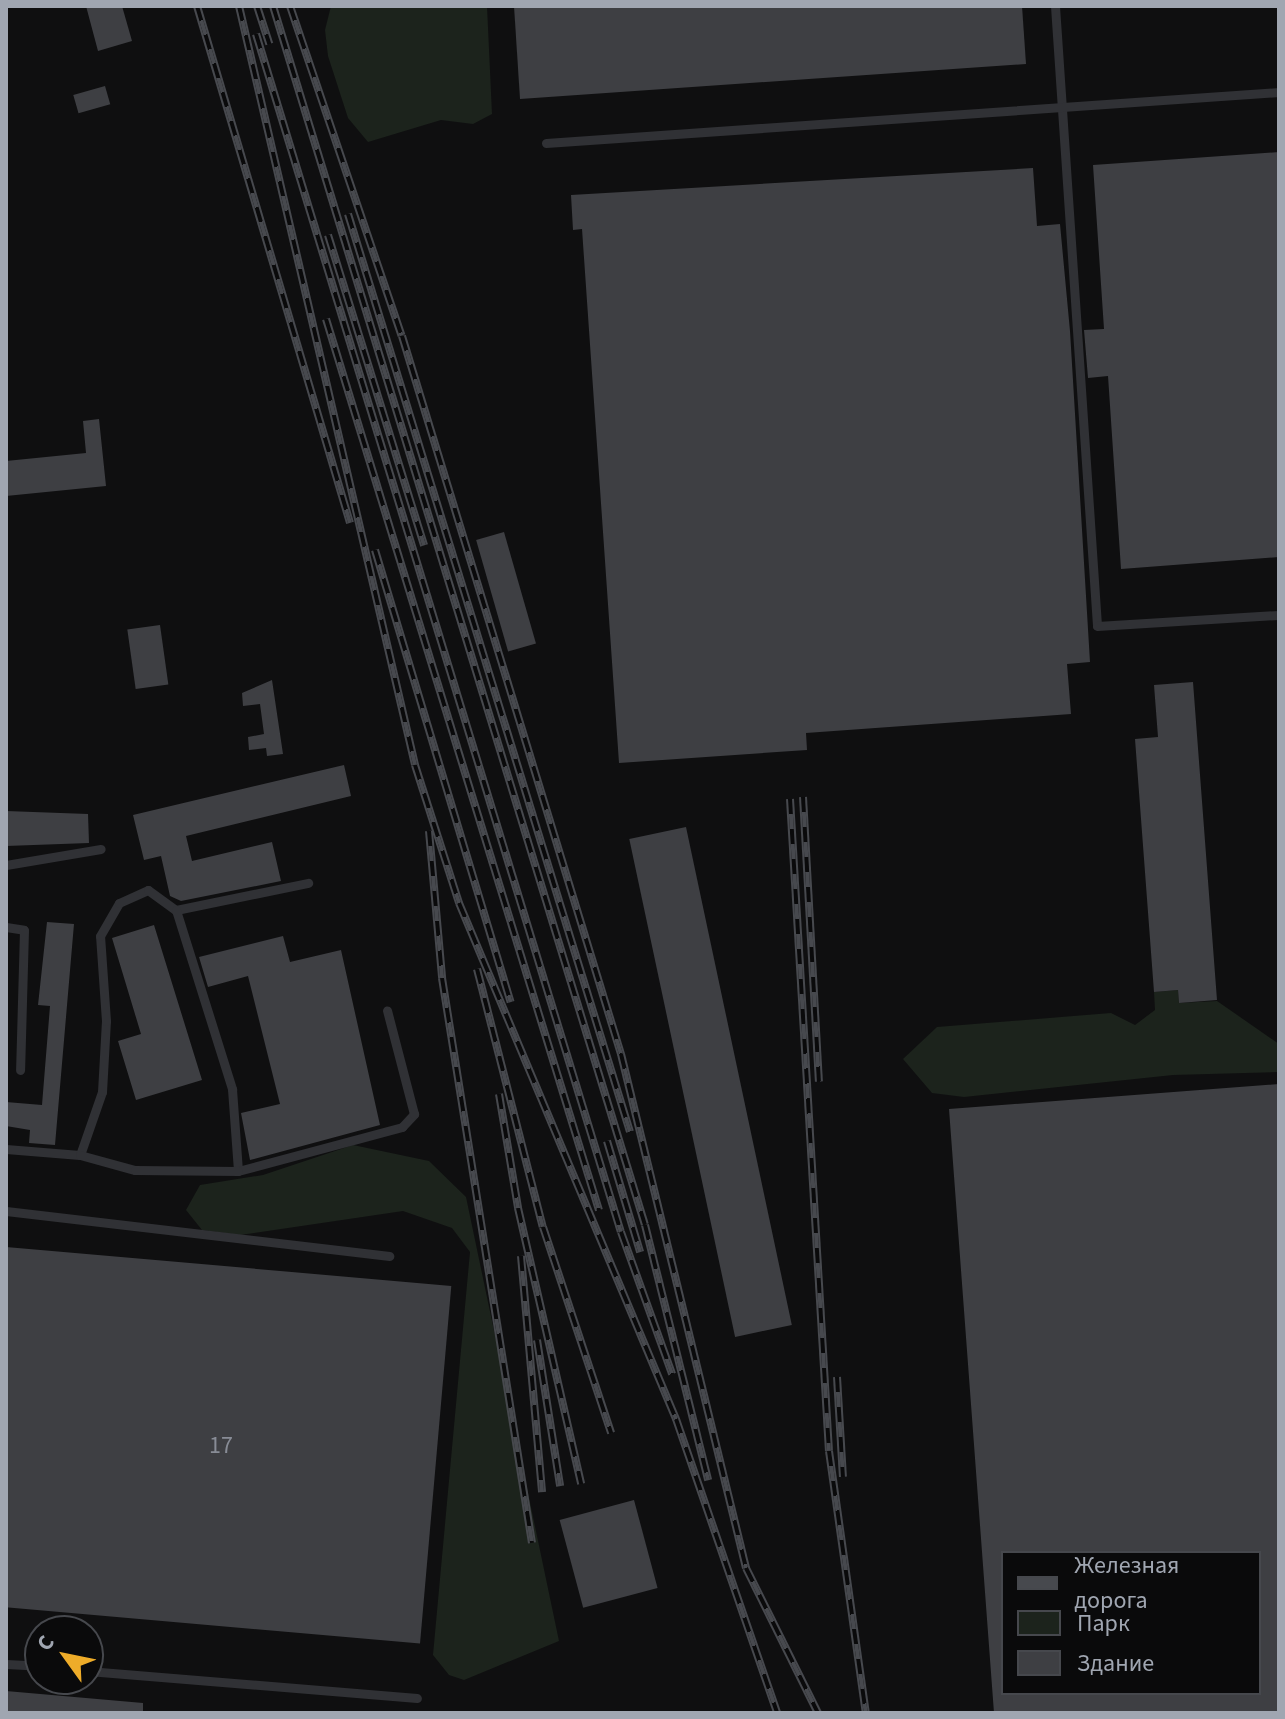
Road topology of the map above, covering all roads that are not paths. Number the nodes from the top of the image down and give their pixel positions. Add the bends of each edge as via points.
1 (1055, 6) edge
2 (1279, 92) edge
3 (1062, 108) junction
4 (546, 143) dead end
5 (1279, 615) edge
6 (101, 849) dead end
7 (6, 865) edge
8 (308, 883) dead end
9 (176, 910) junction
10 (6, 927) edge
11 (387, 1010) dead end
12 (20, 1070) dead end
13 (6, 1149) edge
14 (80, 1155) junction
15 (238, 1171) junction
16 (6, 1211) edge
17 (389, 1256) dead end
18 (104, 1672) edge
19 (417, 1698) dead end

1 - 3 lane
2 - 3 lane
3 - 4 lane
3 - 5 lane via 1097,626
6 - 7 lane
8 - 9 lane
9 - 14 lane via 148,890 119,903 100,936 102,1092
9 - 15 lane via 232,1089
10 - 12 lane via 24,930
11 - 15 lane via 414,1114
13 - 14 lane
14 - 15 lane via 135,1170
16 - 17 lane
18 - 19 lane

